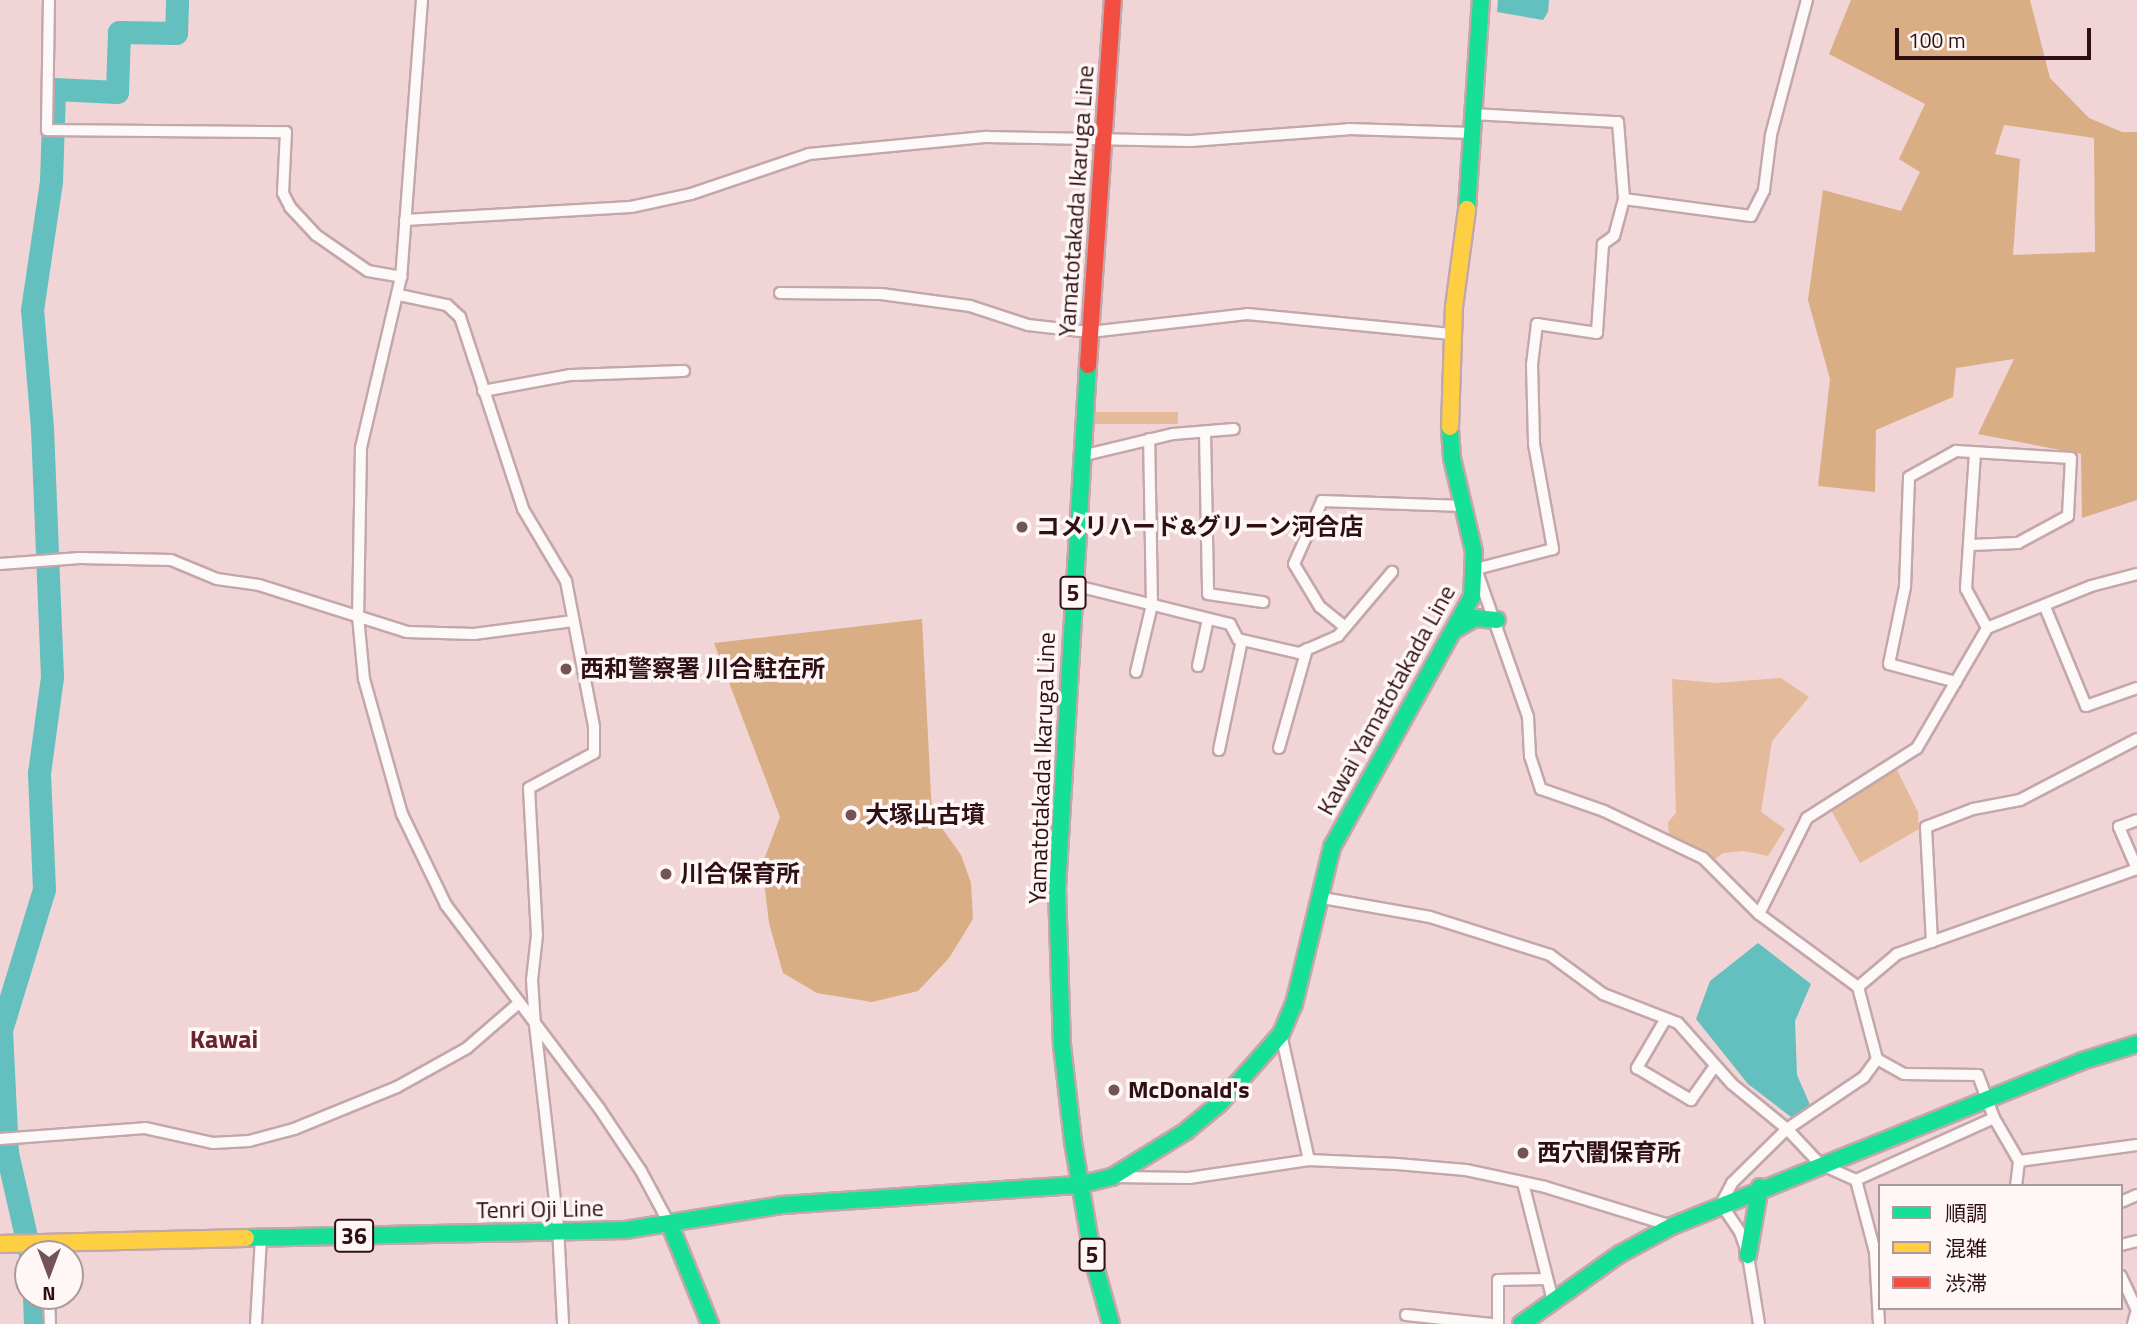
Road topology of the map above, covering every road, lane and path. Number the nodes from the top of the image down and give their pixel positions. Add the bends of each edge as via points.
1 (49, 0) edge
2 (422, 0) edge
3 (1113, 0) edge
4 (1481, 0) edge
5 (1807, 0) edge
6 (1473, 114) junction
7 (1472, 133) junction
8 (1103, 141) junction
9 (1624, 199) junction
10 (405, 220) junction
11 (401, 277) junction
12 (780, 293) dead end
13 (399, 295) junction
14 (1090, 332) junction
15 (1451, 334) junction
16 (684, 371) dead end
17 (483, 391) junction
18 (1234, 429) dead end
19 (1205, 432) junction
20 (1149, 439) junction
21 (1975, 453) junction
22 (1082, 456) junction
23 (1463, 506) junction
24 (1971, 545) junction
25 (0, 564) edge
26 (1476, 569) junction
27 (1392, 572) dead end
28 (2137, 575) edge
29 (1073, 585) junction
30 (1263, 602) dead end
31 (1152, 605) junction
32 (2045, 607) junction
33 (358, 616) junction
34 (1208, 619) junction
35 (1497, 620) junction
36 (573, 621) junction
37 (1345, 627) junction
38 (1987, 628) junction
39 (1452, 632) junction
40 (1242, 640) junction
41 (1307, 649) junction
42 (1198, 667) dead end
43 (1136, 671) dead end
44 (1956, 682) junction
45 (2137, 688) edge
46 (2137, 739) edge
47 (1279, 748) dead end
48 (1219, 750) dead end
49 (2137, 820) edge
50 (1317, 897) junction
51 (1759, 914) junction
52 (1932, 942) junction
53 (1858, 987) junction
54 (519, 1003) junction
55 (1665, 1020) junction
56 (535, 1025) junction
57 (1281, 1034) junction
58 (2137, 1044) edge
59 (1877, 1059) junction
60 (1715, 1066) junction
61 (1986, 1099) junction
62 (1994, 1118) junction
63 (1787, 1129) junction
64 (0, 1139) edge
65 (2137, 1144) edge
66 (1308, 1160) junction
67 (2019, 1161) junction
68 (1820, 1164) junction
69 (1112, 1177) junction
70 (1856, 1180) junction
71 (1523, 1183) junction
72 (2016, 1184) edge
73 (1079, 1185) junction
74 (1760, 1187) junction
75 (1721, 1204) junction
76 (670, 1225) junction
77 (1672, 1226) junction
78 (559, 1232) junction
79 (261, 1238) junction
80 (84, 1245) edge
81 (1748, 1255) junction
82 (1548, 1279) junction
83 (2123, 1280) edge
84 (1553, 1301) junction
85 (1878, 1306) edge
86 (1406, 1315) dead end
87 (256, 1324) edge
88 (564, 1324) edge
89 (710, 1324) edge
90 (1111, 1324) edge
91 (1492, 1324) edge
92 (1499, 1324) edge
93 (1521, 1324) edge
94 (1759, 1324) edge
95 (2133, 1324) edge

1 - 11 street via 47,130 286,132 283,193 290,207 316,235 368,271
2 - 10 street
3 - 8 main road, Yamatotakada Ikaruga Line / 5
4 - 6 main road, Kawai Yamatotakada Line
5 - 9 street via 1771,135 1764,190 1751,216
6 - 7 main road, Kawai Yamatotakada Line
6 - 9 street via 1618,122
7 - 8 street via 1357,129 1226,140
7 - 15 main road, Kawai Yamatotakada Line via 1470,190
8 - 10 street via 987,137 809,154 691,194 631,207
8 - 14 main road, Yamatotakada Ikaruga Line / 5
9 - 26 street via 1614,236 1603,244 1597,333 1537,324 1532,365 1534,444 1553,550
10 - 11 street
11 - 13 street
12 - 14 street via 881,293 970,306 1028,324
13 - 17 street via 447,305 460,317
13 - 33 street via 361,448
14 - 15 street via 1247,314
14 - 22 main road, Yamatotakada Ikaruga Line / 5
15 - 23 main road, Kawai Yamatotakada Line via 1449,432
16 - 17 street via 570,375
17 - 36 street via 523,509 566,581
18 - 19 street
19 - 20 street
19 - 30 street via 1208,594
20 - 22 street
20 - 31 street
21 - 24 street
21 - 24 street via 2071,458 2068,516 2018,543
21 - 44 street via 1956,451 1909,477 1905,587 1889,664
22 - 29 main road, Yamatotakada Ikaruga Line / 5
23 - 26 main road, Kawai Yamatotakada Line
23 - 37 street via 1322,501 1294,564 1320,607
24 - 38 street via 1966,589
25 - 33 street via 80,558 171,560 217,579 259,585
26 - 35 street
26 - 39 main road, Kawai Yamatotakada Line via 1472,597
27 - 37 street
28 - 32 street via 2091,586
29 - 31 street
29 - 73 main road, Yamatotakada Ikaruga Line / 5 via 1057,888 1062,1045
31 - 34 street
31 - 43 street
32 - 38 street
32 - 45 street via 2086,706
33 - 36 street via 407,632 474,634
33 - 54 street via 364,679 402,814 446,905
34 - 40 street via 1230,624
34 - 42 street
35 - 39 main road via 1475,618
35 - 51 street via 1528,717 1530,757 1541,789 1604,811 1703,858
36 - 56 street via 594,727 594,753 529,788 537,935 532,980
37 - 41 street via 1338,636
38 - 44 street
39 - 50 main road, Kawai Yamatotakada Line via 1342,827
40 - 41 street via 1299,653
40 - 48 street
41 - 47 street
44 - 51 street via 1917,748 1807,818
46 - 52 street via 2020,800 1973,809 1926,827
49 - 52 street via 2119,827 2137,869
50 - 55 street via 1430,917 1550,955 1603,994
50 - 57 main road, Kawai Yamatotakada Line via 1294,1004
51 - 53 street
52 - 53 street via 1897,954
53 - 59 street
54 - 56 street
54 - 64 street via 467,1048 397,1087 294,1129 249,1141 213,1143 145,1128
55 - 60 street via 1678,1023
55 - 60 street via 1637,1068 1691,1100
56 - 76 street via 641,1171
56 - 78 street
57 - 66 street
57 - 69 main road, Kawai Yamatotakada Line via 1206,1116
58 - 61 main road
59 - 61 street via 1904,1074 1978,1075
59 - 63 street via 1864,1077
60 - 63 street
61 - 62 street
61 - 68 main road
62 - 67 street
62 - 70 street
63 - 68 street
63 - 75 street via 1732,1182
65 - 67 street
66 - 69 street via 1189,1178
66 - 71 street via 1466,1170
67 - 72 street
68 - 70 street
68 - 74 main road
69 - 73 main road, Kawai Yamatotakada Line
70 - 85 street via 1875,1252
71 - 77 street
71 - 82 street
73 - 76 main road, Tenri Oji Line / 36 via 783,1205
73 - 90 main road, Yamatotakada Ikaruga Line / 5
74 - 75 main road
74 - 81 main road
75 - 77 main road
75 - 81 street via 1740,1232
76 - 78 main road, Tenri Oji Line / 36
76 - 89 main road
77 - 84 main road
78 - 79 main road, Tenri Oji Line / 36
78 - 88 street
79 - 80 main road, Tenri Oji Line / 36
79 - 87 street
81 - 94 street
82 - 84 street
82 - 92 street via 1498,1280
83 - 95 street via 2137,1310
84 - 93 main road
86 - 91 street

